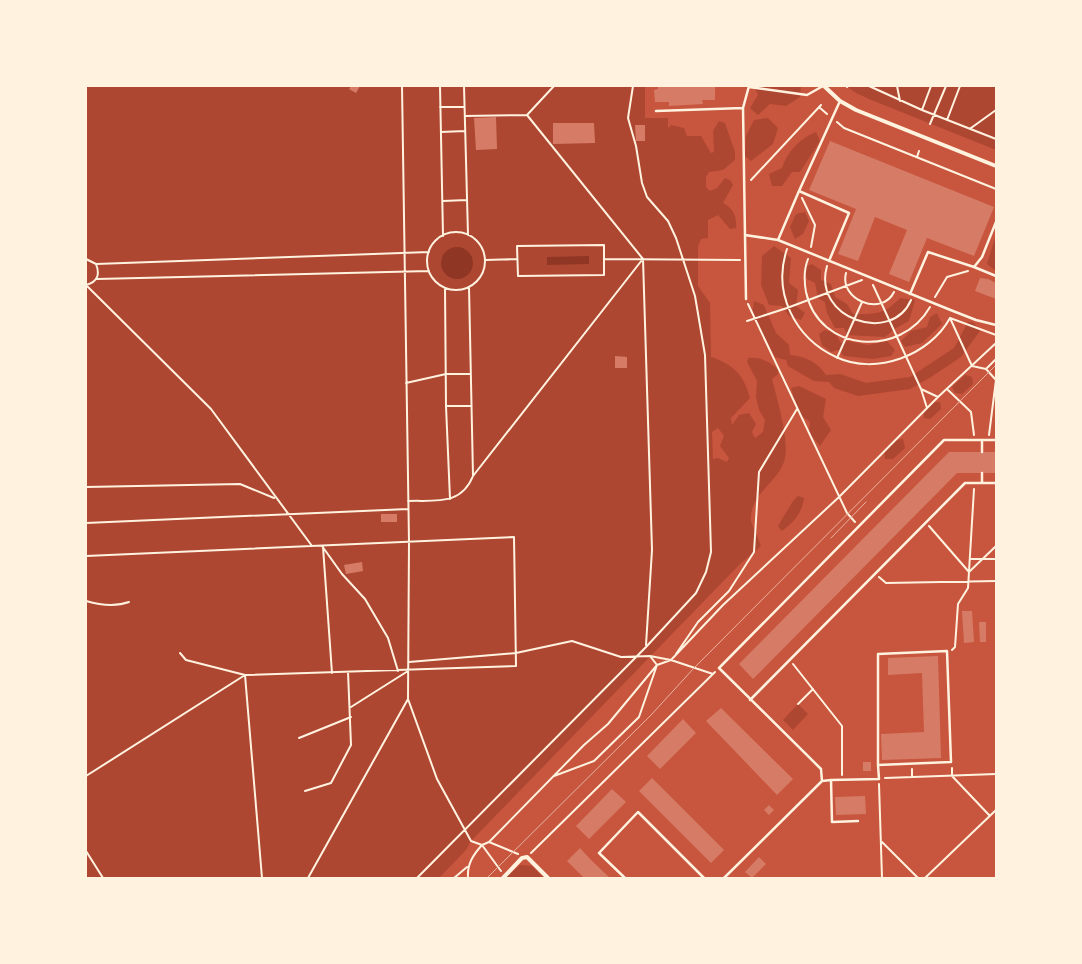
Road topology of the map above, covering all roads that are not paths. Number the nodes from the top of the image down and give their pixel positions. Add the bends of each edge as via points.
1 (749, 86) edge
2 (824, 86) edge
3 (840, 101) junction
4 (743, 108) junction
5 (656, 111) dead end
6 (996, 166) edge
7 (799, 191) junction
8 (996, 222) edge
9 (745, 235) junction
10 (778, 240) junction
11 (829, 260) junction
12 (974, 267) junction
13 (996, 276) edge
14 (912, 295) junction
15 (746, 299) road end
16 (996, 325) edge
17 (982, 440) junction
18 (996, 440) edge
19 (982, 452) dead end
20 (982, 473) dead end
21 (982, 482) junction
22 (996, 482) edge
23 (750, 700) junction
24 (878, 765) junction
25 (831, 780) junction
26 (822, 781) junction
27 (858, 821) dead end
28 (504, 877) edge
29 (548, 878) edge
30 (625, 878) edge
31 (704, 878) edge
32 (724, 878) edge

1 - 2 lane via 807,95
1 - 4 lane
2 - 3 street
3 - 6 street via 856,110
3 - 7 lane
4 - 5 lane
4 - 9 lane
7 - 10 lane
7 - 11 lane via 849,213
8 - 12 lane via 982,257
9 - 10 lane
9 - 15 lane
10 - 11 lane
11 - 14 lane
12 - 13 lane
12 - 14 lane via 928,252
14 - 16 lane via 953,312
17 - 18 lane
17 - 19 lane
17 - 23 lane via 944,440 719,668
20 - 21 lane
21 - 22 lane
21 - 23 lane via 965,483
23 - 26 lane via 821,769
24 - 24 lane via 878,654 947,651 952,762
24 - 25 lane via 879,778
25 - 26 lane
25 - 27 lane via 832,822
26 - 32 lane
28 - 29 street via 522,858 527,857
30 - 31 lane via 599,853 638,812

